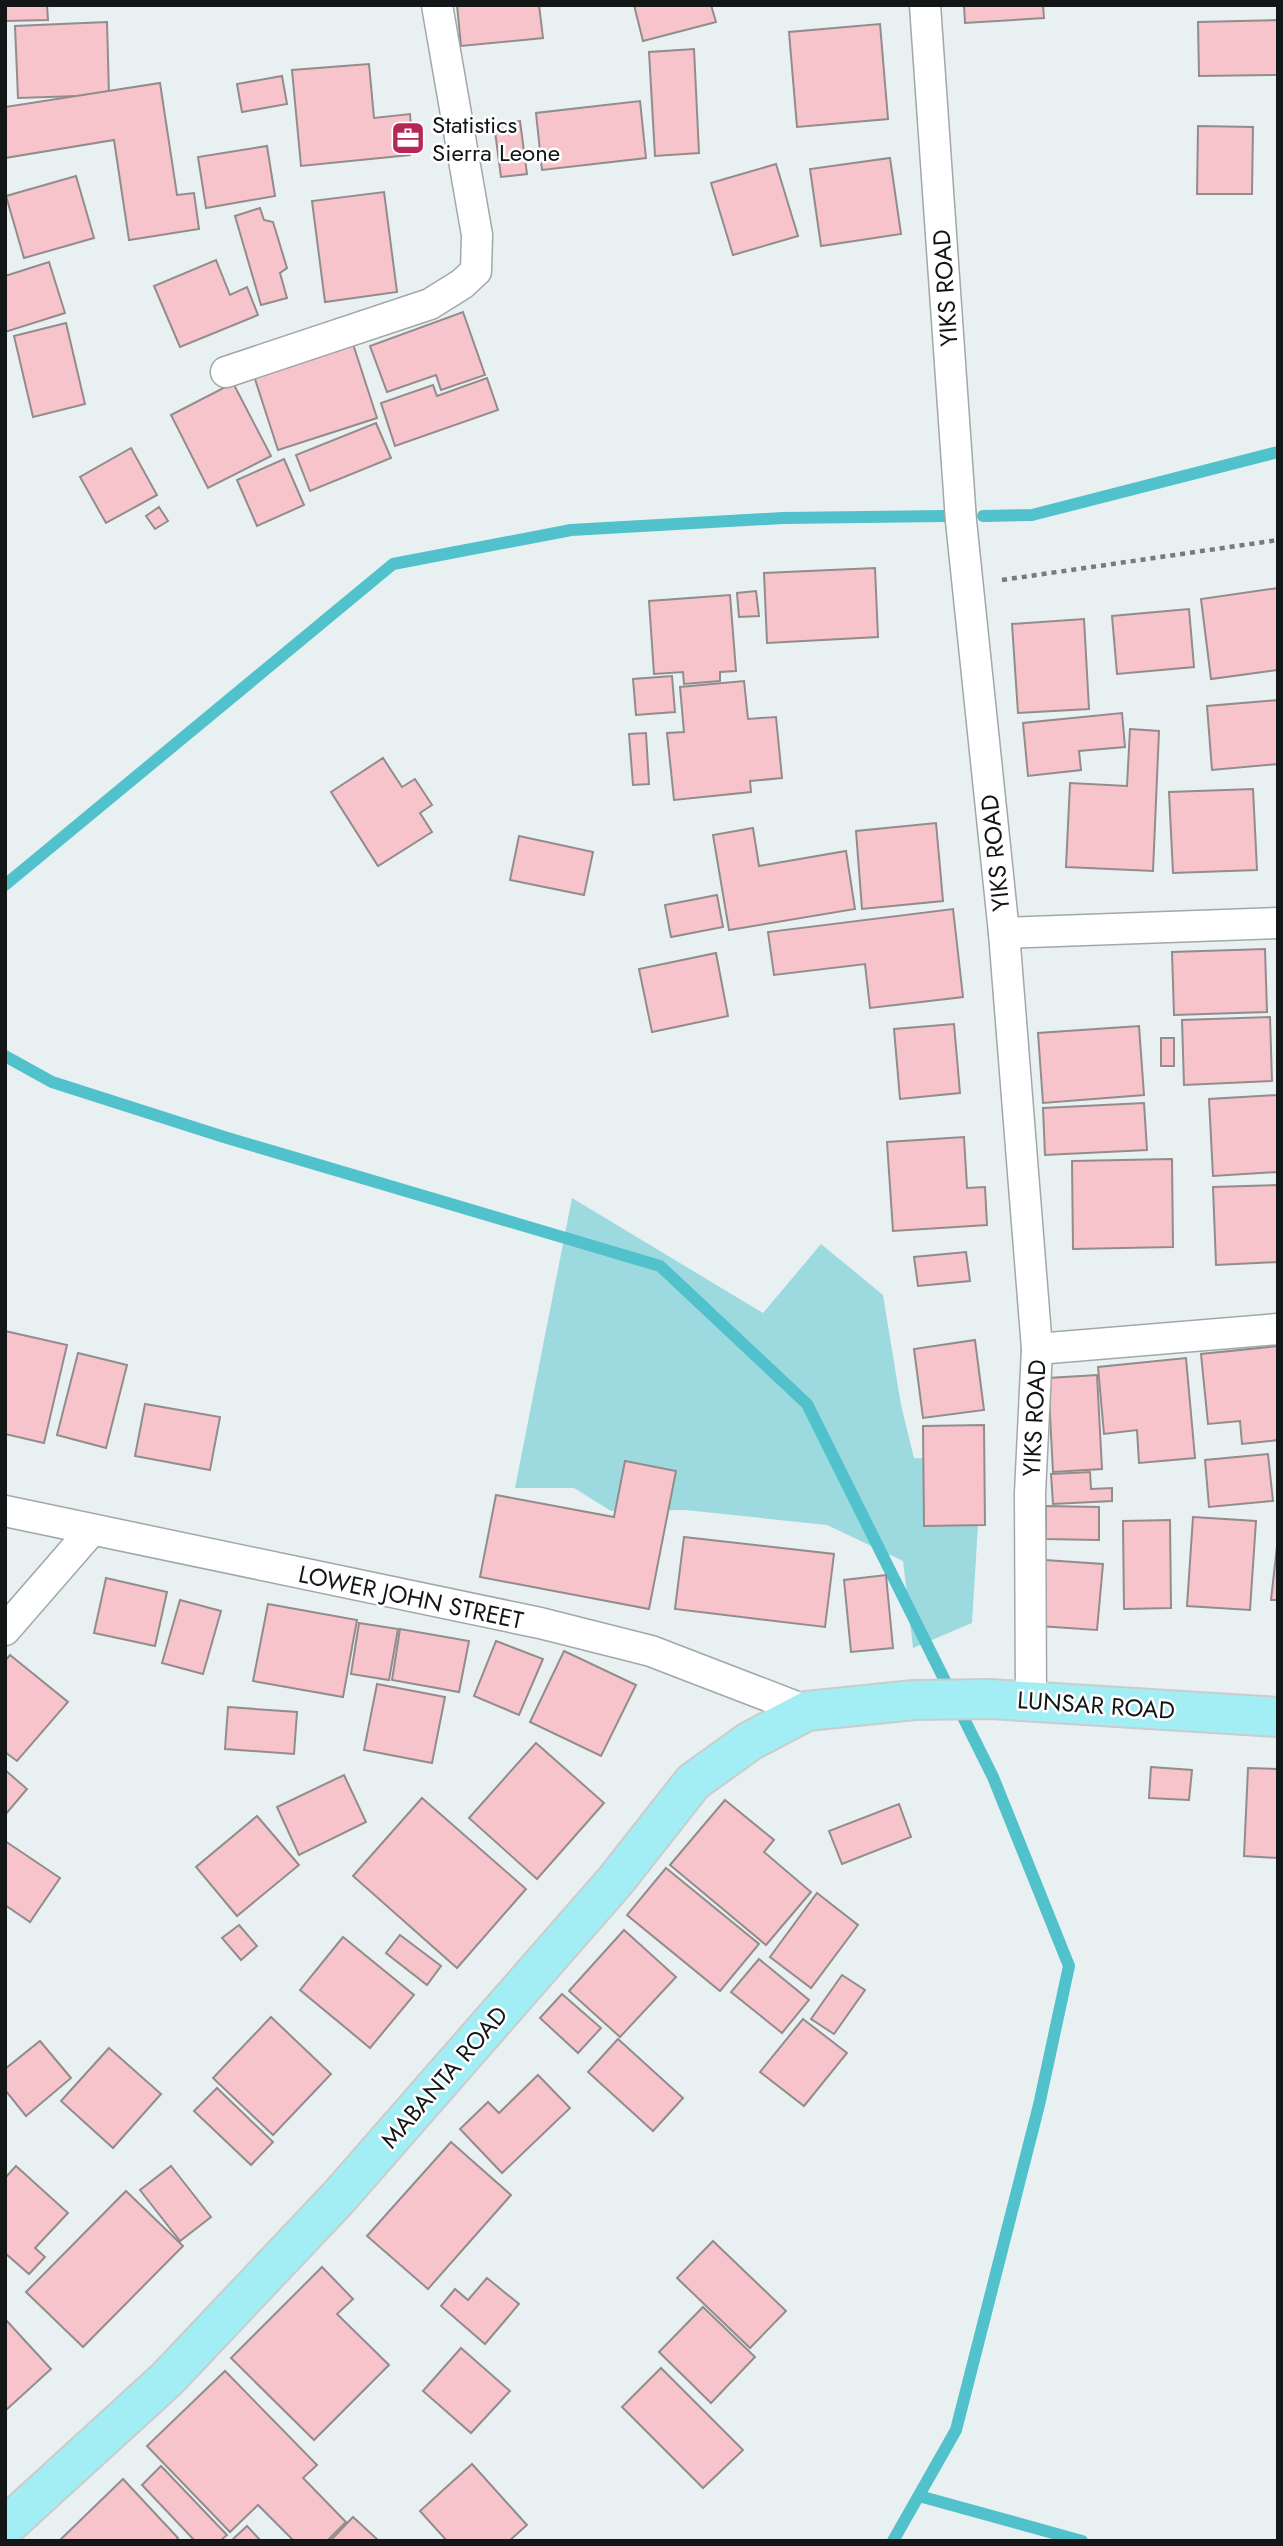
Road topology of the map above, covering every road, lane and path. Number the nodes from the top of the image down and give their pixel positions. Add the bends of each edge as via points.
1 (437, 5) edge
2 (925, 5) edge
3 (226, 372) dead end
4 (1278, 540) edge
5 (966, 585) junction
6 (1278, 923) edge
7 (1004, 933) junction
8 (1278, 1329) edge
9 (1037, 1349) junction
10 (5, 1511) edge
11 (91, 1531) junction
12 (5, 1630) edge
13 (914, 1700) joint
14 (1031, 1702) junction
15 (807, 1711) junction
16 (1278, 1717) edge
17 (5, 2527) edge

1 - 3 street via 477,235 476,271 430,304
2 - 5 street, YIKS ROAD
4 - 5 path
5 - 7 street, YIKS ROAD
6 - 7 street
7 - 9 street, YIKS ROAD
8 - 9 street
9 - 14 street, YIKS ROAD via 1030,1493
10 - 11 street, LOWER JOHN STREET
11 - 12 street
11 - 15 street, LOWER JOHN STREET via 540,1623 650,1651
13 - 14 main road, LUNSAR ROAD
13 - 15 main road, MABANTA ROAD
14 - 16 main road, LUNSAR ROAD
15 - 17 main road, MABANTA ROAD via 750,1741 693,1782 615,1880 339,2197 167,2379

